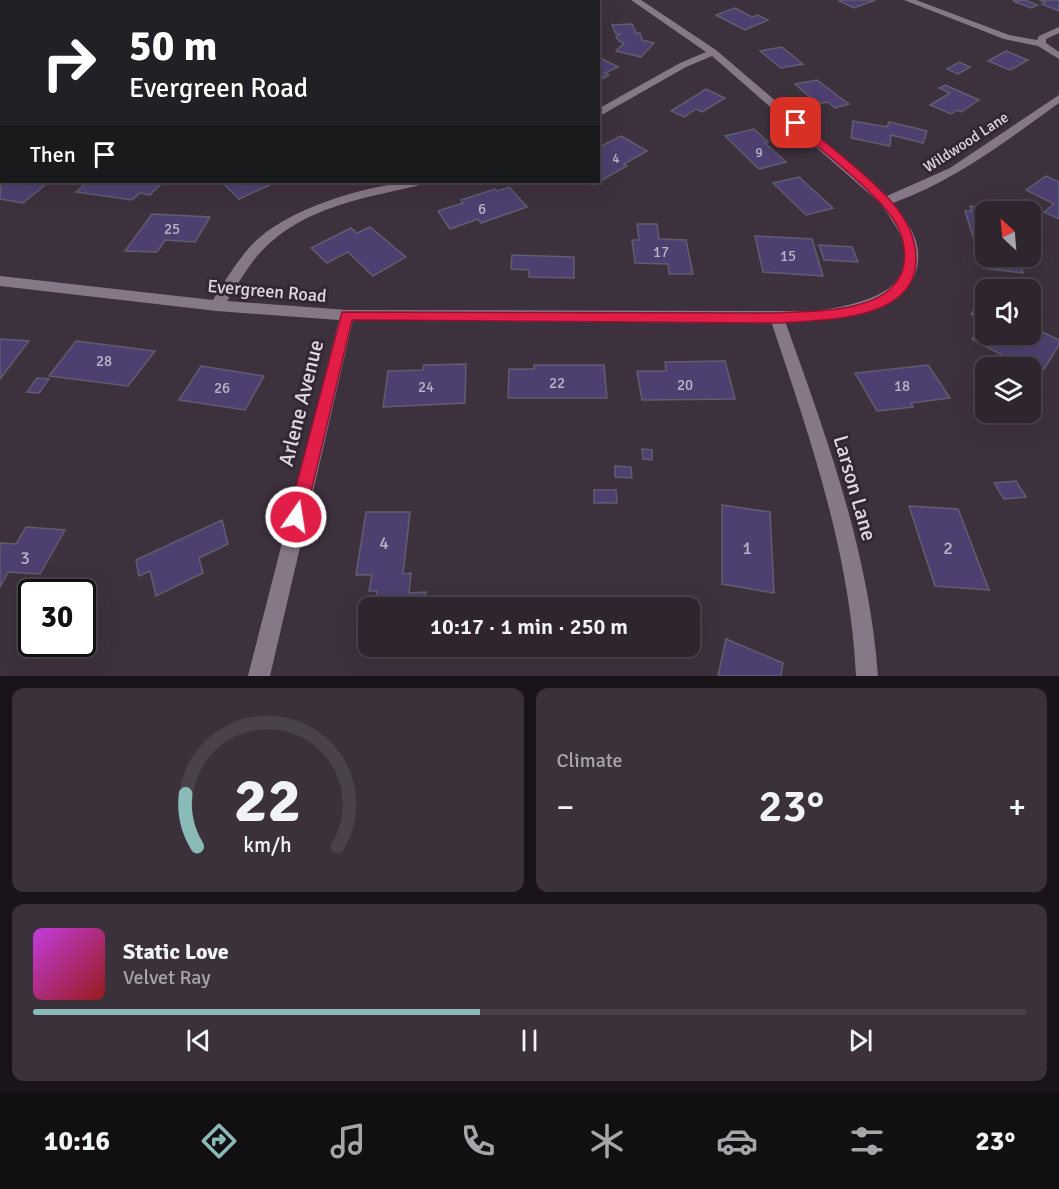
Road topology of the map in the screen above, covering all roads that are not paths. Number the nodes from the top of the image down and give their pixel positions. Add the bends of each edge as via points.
1 (635, 0) edge
2 (908, 0) edge
3 (1059, 30) edge
4 (1041, 44) junction
5 (712, 52) junction
6 (1059, 56) edge
7 (1059, 98) edge
8 (600, 113) edge
9 (412, 183) edge
10 (885, 201) junction
11 (0, 281) edge
12 (217, 306) junction
13 (346, 315) junction
14 (777, 318) junction
15 (259, 676) edge
16 (867, 676) edge

1 - 5 street, Evergreen Road
2 - 4 street via 1007,38
3 - 4 street via 1042,38
4 - 6 street
5 - 8 street
5 - 10 street, Evergreen Road
7 - 10 street, Wildwood Lane via 944,176 913,193
9 - 12 street via 331,205 285,224 252,253
10 - 14 street, Evergreen Road via 904,226 910,245 908,276 898,290 881,302 847,313
11 - 12 street, Evergreen Road
12 - 13 street, Evergreen Road
13 - 14 street, Evergreen Road
13 - 15 street, Arlene Avenue
14 - 16 street, Larson Lane via 848,546 863,620

